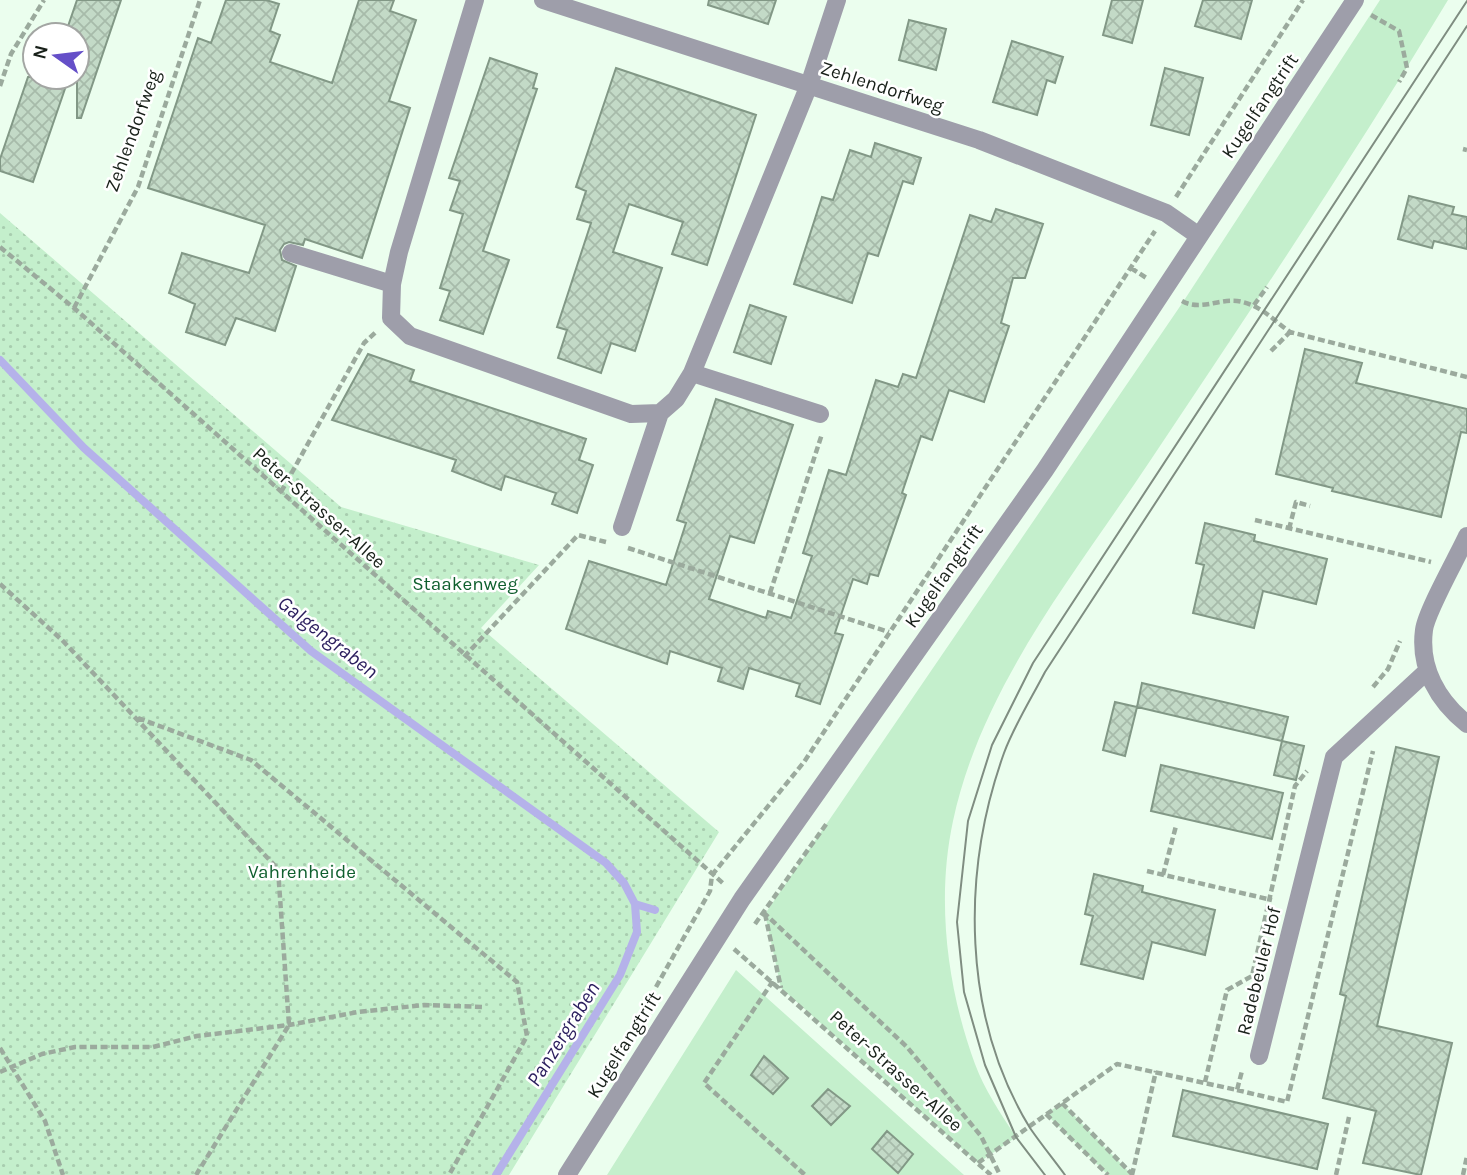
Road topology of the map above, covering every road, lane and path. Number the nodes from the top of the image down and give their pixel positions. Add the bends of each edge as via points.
1 (44, 0) edge
2 (200, 0) edge
3 (475, 0) edge
4 (543, 0) edge
5 (837, 0) edge
6 (1303, 0) edge
7 (1355, 0) edge
8 (1370, 14) dead end
9 (1399, 82) dead end
10 (809, 85) junction
11 (0, 86) edge
12 (1166, 213) junction
13 (1199, 236) junction
14 (0, 247) edge
15 (291, 253) dead end
16 (1131, 268) junction
17 (392, 284) junction
18 (1163, 288) junction
19 (1267, 288) dead end
20 (1254, 305) junction
21 (74, 308) junction
22 (391, 318) junction
23 (1290, 332) junction
24 (1271, 351) dead end
25 (692, 373) junction
26 (1467, 377) edge
27 (660, 413) junction
28 (820, 414) joint
29 (281, 492) junction
30 (1310, 506) dead end
31 (1255, 520) dead end
32 (622, 527) dead end
33 (1289, 529) junction
34 (1467, 536) edge
35 (1453, 567) junction
36 (0, 584) edge
37 (770, 593) junction
38 (889, 632) junction
39 (464, 657) junction
40 (1426, 672) junction
41 (1383, 711) junction
42 (135, 717) junction
43 (1467, 724) edge
44 (1177, 826) dead end
45 (1147, 871) dead end
46 (1163, 875) junction
47 (1297, 905) junction
48 (718, 935) junction
49 (773, 981) junction
50 (781, 988) junction
51 (483, 1007) dead end
52 (289, 1025) junction
53 (0, 1048) edge
54 (1259, 1056) joint
55 (15, 1068) junction
56 (1156, 1071) junction
57 (0, 1072) edge
58 (1237, 1090) junction
59 (1062, 1103) junction
60 (1046, 1114) junction
61 (1349, 1117) dead end
62 (990, 1156) junction
63 (1467, 1156) edge
64 (978, 1163) junction
65 (63, 1175) edge
66 (196, 1175) edge
67 (449, 1175) edge
68 (567, 1175) edge
69 (806, 1175) edge
70 (991, 1175) edge
71 (1000, 1175) edge
72 (1108, 1175) edge
73 (1133, 1175) edge
74 (1336, 1175) edge
75 (1462, 1175) edge

1 - 11 path via 11,54
2 - 21 path, Zehlendorfweg via 138,187
3 - 17 street
4 - 10 street, Zehlendorfweg
5 - 10 street
6 - 12 path
7 - 13 street, Kugelfangtrift
8 - 9 path via 1399,31 1407,68
10 - 12 street, Zehlendorfweg via 979,141
10 - 25 street
12 - 13 street, Zehlendorfweg
12 - 16 path
13 - 18 street, Kugelfangtrift
14 - 21 path, Peter-Strasser-Allee
15 - 17 street
16 - 18 path
16 - 38 path
17 - 22 street
18 - 20 path via 1192,306 1235,301
18 - 48 street, Kugelfangtrift via 1045,470
19 - 20 path
20 - 23 path
21 - 29 path, Peter-Strasser-Allee
22 - 27 street via 410,336 631,414
22 - 29 path via 364,343
23 - 24 path
23 - 26 path
25 - 27 street via 676,399
25 - 28 street
27 - 32 street
28 - 37 path via 822,434
29 - 39 path, Peter-Strasser-Allee
30 - 33 path via 1296,502
31 - 33 path
33 - 35 path
34 - 35 street
35 - 40 street via 1424,629
36 - 42 path via 62,640
37 - 38 path
37 - 39 path via 578,535
38 - 39 path, Peter-Strasser-Allee via 804,762 712,876
40 - 41 street, Radebeuler Hof
40 - 43 street via 1450,711
41 - 47 street, Radebeuler Hof via 1334,757
41 - 58 path via 1286,1102
42 - 52 path via 278,869
42 - 67 path via 251,760 517,982 527,1036
44 - 46 path
45 - 46 path
46 - 47 path
47 - 54 street, Radebeuler Hof
48 - 49 path, Peter-Strasser-Allee
48 - 68 street, Kugelfangtrift
49 - 50 path, Peter-Strasser-Allee
49 - 69 path via 704,1083
50 - 62 path via 765,914 907,1047 981,1136
50 - 64 path, Peter-Strasser-Allee
51 - 52 path via 424,1005
52 - 55 path via 153,1047 75,1047 43,1054
52 - 66 path
53 - 55 path
54 - 58 path, Radebeuler Hof via 1247,1053
55 - 57 path
55 - 65 path via 45,1121
56 - 58 path
56 - 59 path via 1117,1064
56 - 73 path
59 - 60 path
59 - 73 path
60 - 62 path
60 - 72 path
61 - 74 path
62 - 64 path
62 - 71 path
63 - 75 path
64 - 70 path, Peter-Strasser-Allee

